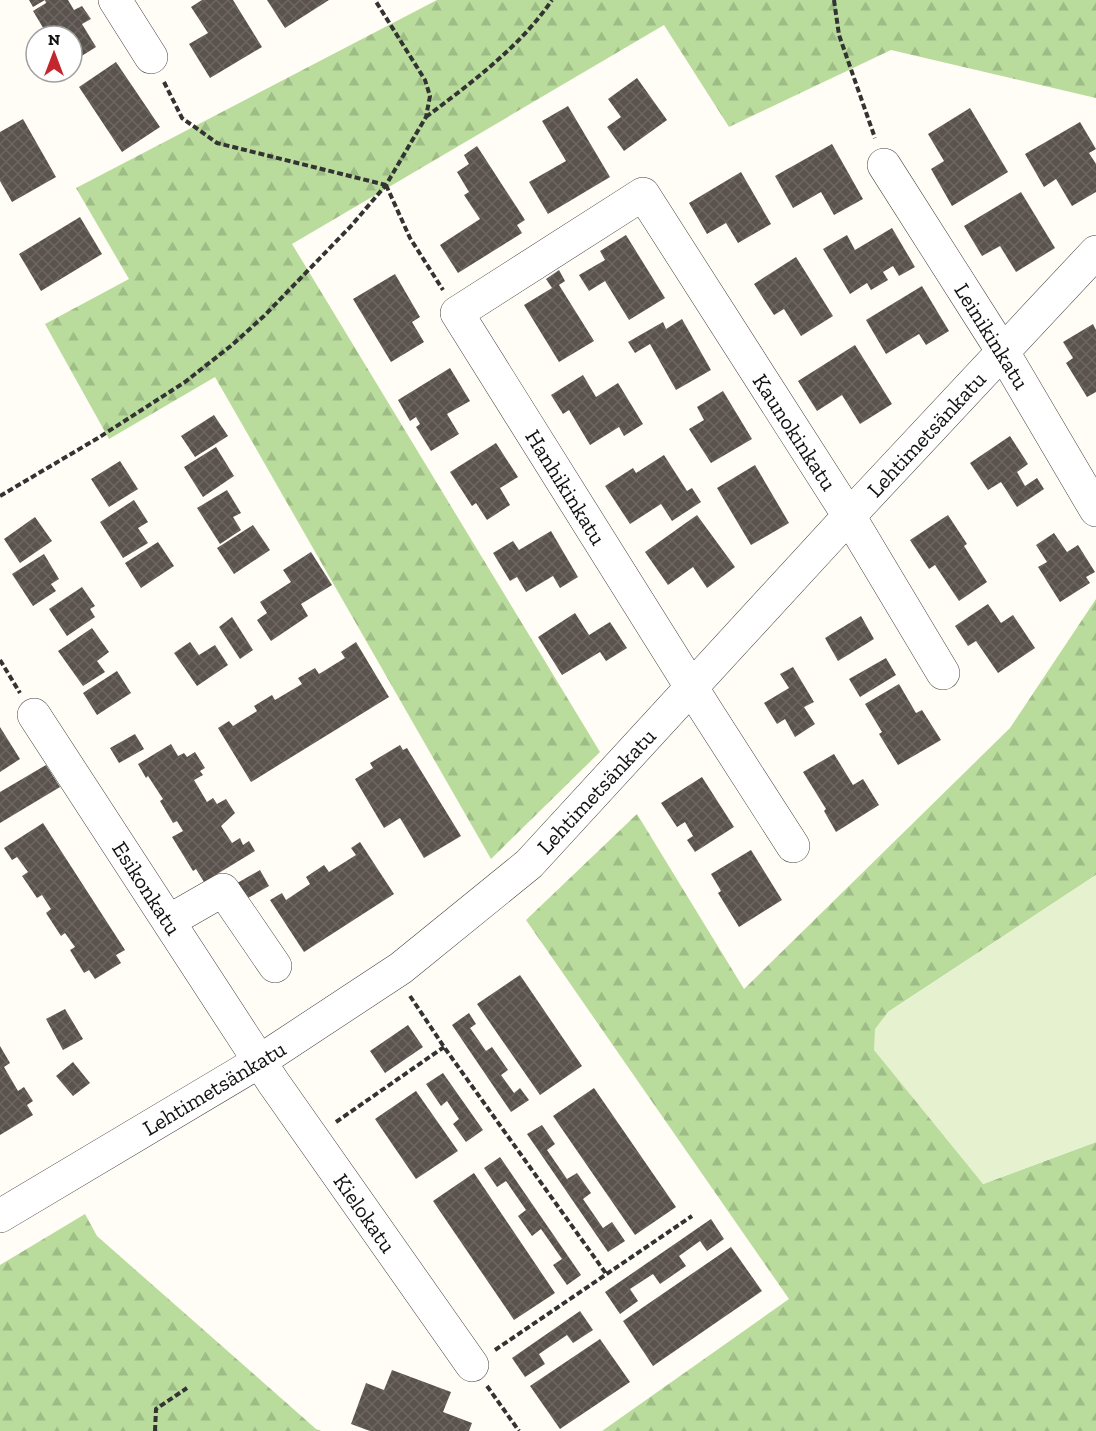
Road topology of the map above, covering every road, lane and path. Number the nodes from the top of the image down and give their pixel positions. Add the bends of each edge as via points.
1 (115, 0) edge
2 (375, 0) edge
3 (552, 0) edge
4 (834, 0) edge
5 (151, 57) joint
6 (426, 117) junction
7 (884, 165) joint
8 (386, 185) junction
9 (1096, 252) edge
10 (457, 313) junction
11 (1003, 352) junction
12 (0, 496) edge
13 (1096, 510) edge
14 (849, 516) junction
15 (0, 660) edge
16 (943, 673) dead end
17 (692, 688) junction
18 (34, 715) joint
19 (793, 846) dead end
20 (169, 921) junction
21 (275, 966) dead end
22 (408, 992) dead end
23 (444, 1047) junction
24 (260, 1061) junction
25 (313, 1138) junction
26 (0, 1216) edge
27 (692, 1216) dead end
28 (607, 1275) junction
29 (472, 1365) junction
30 (187, 1388) dead end
31 (155, 1431) edge
32 (519, 1431) edge

1 - 5 street
2 - 6 path via 425,80 430,96
3 - 6 path via 486,72
4 - 7 path via 839,35
5 - 8 path via 182,118 217,143
6 - 8 path
7 - 11 street, Leinikinkatu
8 - 10 path via 410,238
8 - 12 path via 351,226 232,345 185,382
9 - 11 street, Lehtimetsänkatu
10 - 14 street, Kaunokinkatu via 643,194
10 - 17 street, Hanhikinkatu
11 - 13 street, Leinikinkatu
11 - 14 street, Lehtimetsänkatu
14 - 16 street, Kaunokinkatu
14 - 17 street, Lehtimetsänkatu
15 - 18 path
17 - 19 street, Hanhikinkatu
17 - 24 street, Lehtimetsänkatu via 529,864 401,968
18 - 20 street, Esikonkatu
20 - 21 street via 223,890
20 - 24 street, Esikonkatu
22 - 23 path
23 - 25 path
23 - 28 path
24 - 25 street, Kielokatu
24 - 26 street, Lehtimetsänkatu
25 - 29 street, Kielokatu
27 - 28 path
28 - 29 path
29 - 32 path
30 - 31 path via 156,1409

